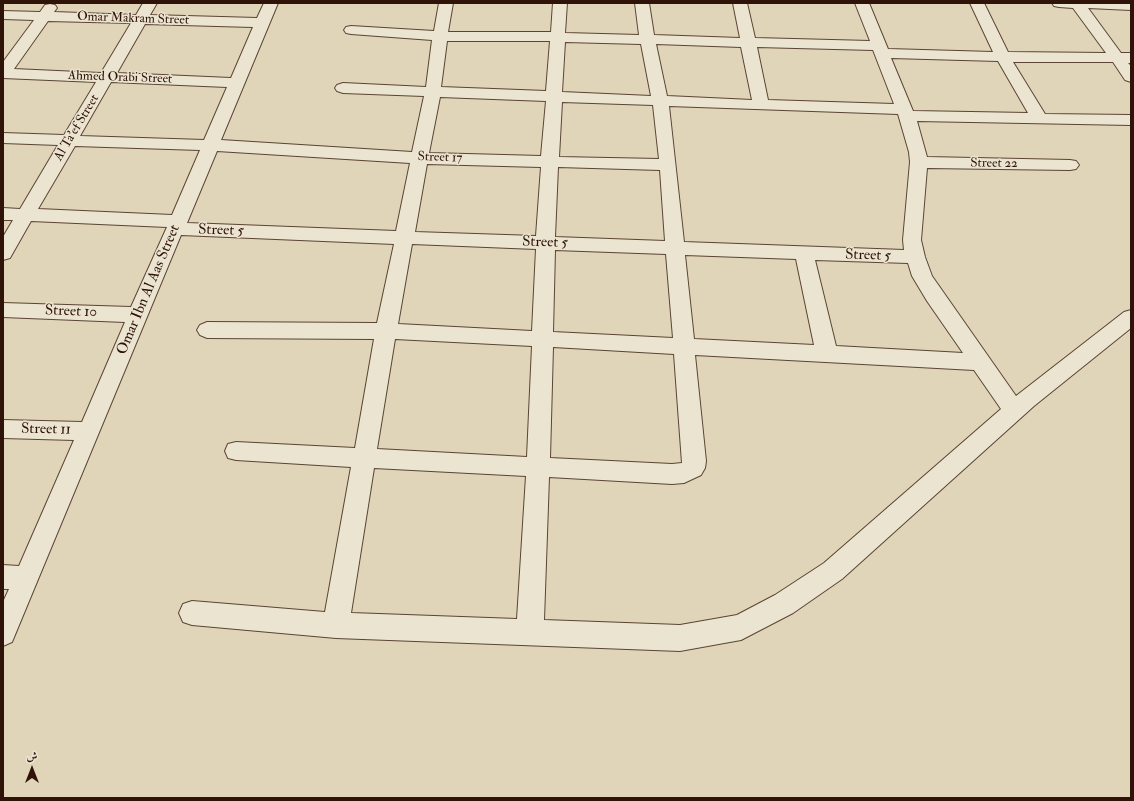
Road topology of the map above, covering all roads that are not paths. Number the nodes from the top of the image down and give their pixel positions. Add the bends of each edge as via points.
1 (53, 3) edge
2 (150, 3) edge
3 (272, 3) edge
4 (446, 3) edge
5 (560, 3) edge
6 (642, 3) edge
7 (740, 3) edge
8 (862, 3) edge
9 (977, 3) edge
10 (1059, 3) edge
11 (1077, 4) edge
12 (1131, 6) edge
13 (3, 15) edge
14 (43, 17) junction
15 (141, 20) junction
16 (263, 24) junction
17 (351, 30) dead end
18 (440, 36) junction
19 (558, 37) junction
20 (647, 39) junction
21 (747, 42) junction
22 (880, 49) junction
23 (1003, 57) junction
24 (1124, 58) edge
25 (3, 73) edge
26 (106, 77) junction
27 (1131, 77) edge
28 (237, 83) junction
29 (343, 88) dead end
30 (433, 91) junction
31 (554, 96) junction
32 (660, 100) junction
33 (761, 105) junction
34 (906, 112) junction
35 (1039, 118) junction
36 (1131, 120) edge
37 (3, 138) edge
38 (69, 140) junction
39 (211, 145) junction
40 (419, 158) junction
41 (551, 162) junction
42 (919, 162) junction
43 (668, 165) junction
44 (1070, 165) dead end
45 (3, 214) edge
46 (25, 215) junction
47 (177, 225) junction
48 (405, 238) junction
49 (545, 243) junction
50 (676, 248) junction
51 (3, 253) edge
52 (804, 253) junction
53 (915, 257) junction
54 (3, 310) edge
55 (138, 315) junction
56 (1131, 317) edge
57 (207, 330) dead end
58 (386, 331) junction
59 (542, 340) junction
60 (684, 347) junction
61 (827, 355) junction
62 (981, 362) junction
63 (1014, 410) junction
64 (3, 429) edge
65 (89, 431) junction
66 (236, 450) dead end
67 (365, 458) junction
68 (538, 466) junction
69 (14, 577) edge
70 (192, 613) dead end
71 (336, 625) junction
72 (530, 632) junction
73 (3, 633) edge

1 - 14 street
2 - 15 street, Al Ta'ef Street
3 - 16 street, Omar Ibn Al Aas Street
4 - 18 street
5 - 19 street
6 - 20 street
7 - 21 street
8 - 22 street
9 - 23 street
10 - 11 street
11 - 12 street
11 - 24 street
13 - 14 street, Omar Makram Street
14 - 15 street, Omar Makram Street
14 - 25 street
15 - 16 street, Omar Makram Street
15 - 26 street, Al Ta'ef Street
16 - 28 street, Omar Ibn Al Aas Street
17 - 18 street
18 - 19 street
18 - 30 street
19 - 20 street
19 - 31 street
20 - 21 street
20 - 32 street
21 - 22 street
21 - 33 street
22 - 23 street
22 - 34 street
23 - 24 street
23 - 35 street
24 - 27 street
25 - 26 street, Ahmed Orabi Street
26 - 28 street, Ahmed Orabi Street
26 - 38 street, Al Ta'ef Street
28 - 39 street, Omar Ibn Al Aas Street
29 - 30 street
30 - 31 street
30 - 40 street
31 - 32 street
31 - 41 street
32 - 33 street
32 - 43 street
33 - 34 street
34 - 35 street
34 - 42 street
35 - 36 street
37 - 38 street, Street 17
38 - 39 street, Street 17
38 - 46 street, Al Ta'ef Street
39 - 40 street, Street 17
39 - 47 street, Omar Ibn Al Aas Street
40 - 41 street, Street 17
40 - 48 street
41 - 43 street, Street 17
41 - 49 street
42 - 44 street, Street 22
42 - 53 street via 912,240
43 - 50 street
45 - 46 street, Street 5
46 - 47 street, Street 5
46 - 51 street, Al Ta'ef Street
47 - 48 street, Street 5
47 - 55 street, Omar Ibn Al Aas Street
48 - 49 street, Street 5
48 - 58 street
49 - 50 street, Street 5
49 - 59 street
50 - 52 street, Street 5
50 - 60 street
52 - 53 street, Street 5
52 - 61 street
53 - 62 street via 922,276
54 - 55 street, Street 10
55 - 65 street, Omar Ibn Al Aas Street
56 - 63 street
57 - 58 street
58 - 59 street
58 - 67 street
59 - 60 street
59 - 68 street
60 - 61 street
60 - 68 street via 693,468 672,474
61 - 62 street
62 - 63 street
63 - 72 street via 832,570 784,604 741,627 680,638
64 - 65 street, Street 11
65 - 69 street, Omar Ibn Al Aas Street
66 - 67 street
67 - 68 street
67 - 71 street
68 - 72 street
69 - 73 street, Omar Ibn Al Aas Street
70 - 71 street
71 - 72 street

